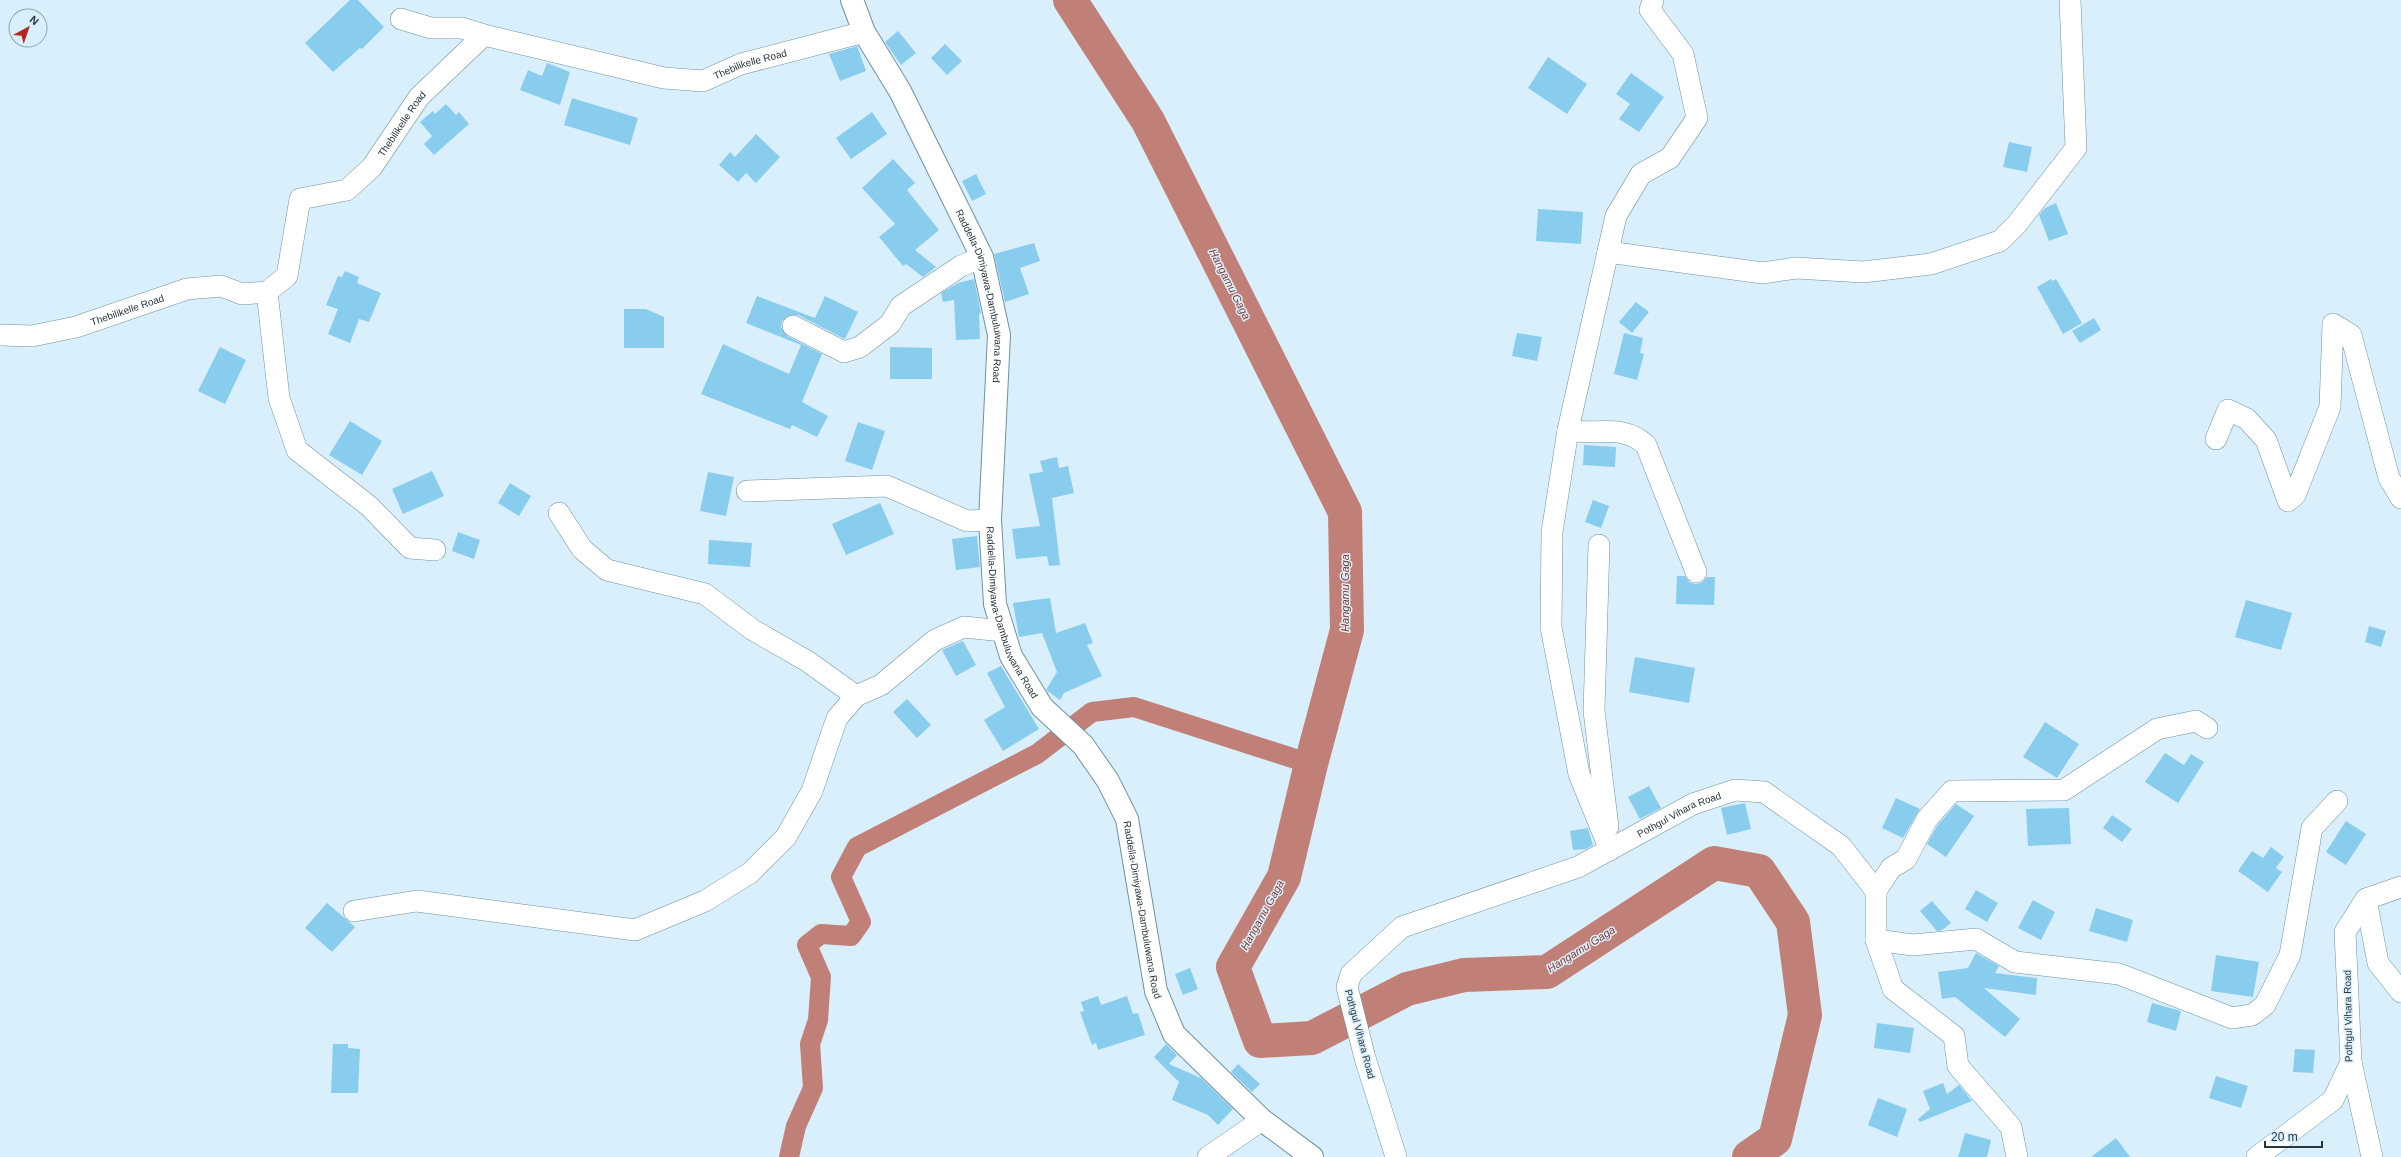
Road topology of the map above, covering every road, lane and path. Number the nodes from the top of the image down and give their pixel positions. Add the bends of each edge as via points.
1 (852, 0) edge
2 (1653, 0) edge
3 (2070, 0) edge
4 (401, 19) dead end
5 (864, 32) junction
6 (484, 35) junction
7 (1608, 252) junction
8 (982, 257) junction
9 (267, 292) junction
10 (793, 326) dead end
11 (0, 335) edge
12 (1568, 430) junction
13 (2216, 439) dead end
14 (747, 491) dead end
15 (2401, 498) edge
16 (559, 513) dead end
17 (990, 520) junction
18 (1599, 544) dead end
19 (436, 550) dead end
20 (1696, 572) dead end
21 (1003, 631) junction
22 (856, 696) junction
23 (2207, 728) dead end
24 (2337, 801) dead end
25 (1610, 850) junction
26 (2401, 888) edge
27 (1876, 891) junction
28 (2366, 899) junction
29 (354, 910) dead end
30 (1876, 940) junction
31 (2401, 992) edge
32 (2351, 1062) junction
33 (1262, 1120) junction
34 (1396, 1156) edge
35 (1208, 1157) edge
36 (1312, 1157) edge
37 (2017, 1157) edge
38 (2256, 1157) edge
39 (2372, 1157) edge

1 - 5 street, Raddella-Dimiyawa-Dambuluwana Road
2 - 7 street via 1650,10 1683,54 1698,118 1670,158 1641,174 1616,216
3 - 7 street via 2076,148 2018,224 2000,241 1931,264 1863,272 1796,268 1763,273
4 - 6 street via 431,28 462,28
5 - 6 street, Thebilikelle Road via 741,64 703,81 664,78
5 - 8 street, Raddella-Dimiyawa-Dambuluwana Road via 900,91
6 - 9 street, Thebilikelle Road via 419,97 372,167 347,190 300,199 287,276
7 - 12 street
8 - 10 street via 961,266 901,306 890,324 860,347 844,352
8 - 17 street, Raddella-Dimiyawa-Dambuluwana Road via 999,335
9 - 11 street, Thebilikelle Road via 242,294 221,286 187,289 76,328 32,336
9 - 19 street via 279,398 297,450 369,506 410,548
12 - 20 street via 1584,434 1616,431 1636,436 1646,445
12 - 25 street via 1552,532 1551,627 1579,774
13 - 15 street via 2228,410 2247,419 2266,440 2288,501 2295,495 2330,407 2333,324 2351,335 2389,478
14 - 17 street via 887,486 967,522
16 - 22 street via 582,550 607,570 705,594 753,630 807,661
17 - 21 street, Raddella-Dimiyawa-Dambuluwana Road via 996,604
18 - 25 street via 1594,711
21 - 22 street via 964,627 935,640 882,685
21 - 33 street, Raddella-Dimiyawa-Dambuluwana Road via 1010,656 1042,707 1083,744 1108,781 1127,819 1156,991 1174,1034
22 - 29 street via 838,718 812,791 786,837 750,873 698,904 635,930 417,901
23 - 27 street via 2196,721 2157,729 2064,790 1952,791 1927,819 1906,859 1891,868
24 - 30 street via 2312,828 2290,955 2264,1005 2252,1015 2232,1018 2119,974 2015,962 1976,939 1913,945
25 - 27 street, Pothgul Vihara Road via 1693,804 1735,790 1764,792 1841,846
25 - 34 street, Pothgul Vihara Road via 1578,867 1402,927 1350,974 1346,987
26 - 28 street
27 - 30 street
28 - 31 street via 2378,963
28 - 32 street, Pothgul Vihara Road via 2345,932
30 - 37 street via 1893,990 1954,1036 1958,1066 2011,1127
32 - 38 street, Pothgul Vihara Road via 2333,1100
32 - 39 street
33 - 35 street
33 - 36 street, Raddella-Dimiyawa-Dambuluwana Road

